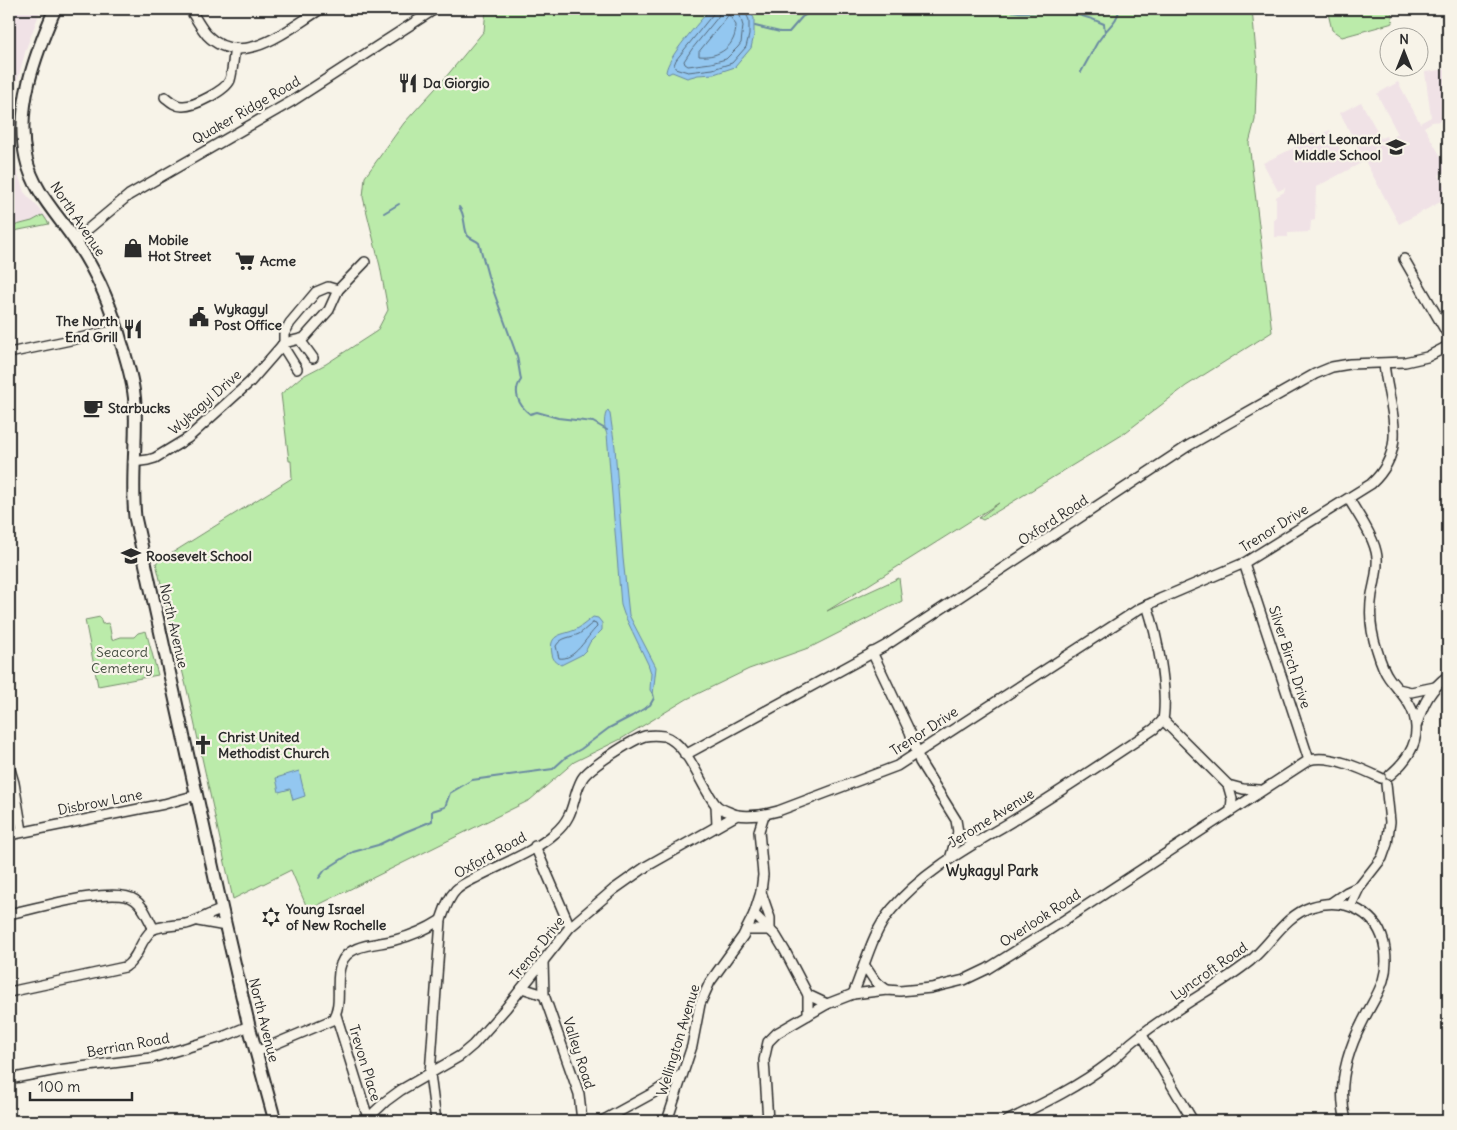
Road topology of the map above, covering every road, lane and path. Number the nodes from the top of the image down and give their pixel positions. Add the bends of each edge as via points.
1 (55, 9) edge
2 (190, 9) edge
3 (321, 9) edge
4 (435, 9) edge
5 (235, 48) junction
6 (165, 97) dead end
7 (75, 240) junction
8 (1404, 259) dead end
9 (365, 262) dead end
10 (338, 290) junction
11 (118, 330) junction
12 (1448, 335) edge
13 (300, 340) junction
14 (283, 344) junction
15 (1448, 346) edge
16 (9, 353) edge
17 (313, 358) dead end
18 (1384, 364) junction
19 (297, 369) dead end
20 (133, 462) junction
21 (1349, 499) junction
22 (1244, 563) junction
23 (1147, 605) junction
24 (872, 652) junction
25 (1448, 676) edge
26 (1434, 687) junction
27 (1398, 689) junction
28 (1163, 720) junction
29 (1416, 727) junction
30 (917, 753) junction
31 (685, 754) junction
32 (1309, 760) junction
33 (9, 766) edge
34 (1386, 779) junction
35 (1228, 785) junction
36 (1262, 790) junction
37 (197, 795) junction
38 (716, 805) junction
39 (1231, 810) junction
40 (736, 814) junction
41 (764, 815) junction
42 (748, 816) junction
43 (717, 826) junction
44 (759, 830) junction
45 (22, 832) junction
46 (958, 832) junction
47 (9, 834) edge
48 (979, 842) junction
49 (535, 846) junction
50 (950, 860) junction
51 (1360, 886) junction
52 (761, 892) junction
53 (1331, 903) junction
54 (1350, 905) junction
55 (222, 910) junction
56 (9, 914) edge
57 (754, 914) junction
58 (442, 920) junction
59 (198, 921) junction
60 (226, 926) junction
61 (570, 927) junction
62 (154, 929) junction
63 (746, 930) junction
64 (770, 930) junction
65 (542, 962) junction
66 (865, 966) junction
67 (522, 988) junction
68 (887, 990) junction
69 (9, 992) edge
70 (853, 994) junction
71 (544, 995) junction
72 (808, 995) junction
73 (827, 1004) junction
74 (336, 1015) junction
75 (808, 1015) junction
76 (249, 1026) junction
77 (1142, 1035) junction
78 (256, 1052) junction
79 (430, 1074) junction
80 (682, 1074) junction
81 (9, 1079) edge
82 (1022, 1117) edge
83 (366, 1120) edge
84 (275, 1121) edge
85 (436, 1121) edge
86 (582, 1121) edge
87 (602, 1121) edge
88 (667, 1121) edge
89 (768, 1121) edge
90 (1007, 1121) edge
91 (1193, 1121) edge
92 (1346, 1121) edge

1 - 7 main road, North Avenue via 27,90 22,135 26,160 38,188
2 - 5 street via 209,37
3 - 5 street via 262,45
4 - 7 street, Quaker Ridge Road via 294,100 129,195
5 - 6 street via 229,82 219,91 190,105 173,104
7 - 11 main road, North Avenue via 96,274
8 - 12 street
9 - 10 street
10 - 13 street via 329,310
10 - 14 street, Wykagyl Drive via 328,287 316,292 290,323
11 - 16 street
11 - 20 main road, North Avenue via 135,402
13 - 14 street
13 - 17 street
14 - 19 street
14 - 20 street, Wykagyl Drive via 250,382 188,438 156,458
15 - 18 street, Oxford Road via 1427,357
18 - 21 street, Trenor Drive via 1394,422 1393,448 1378,477
18 - 24 street, Oxford Road via 1357,363 1332,367 1298,384 1188,446
20 - 37 main road, North Avenue via 135,517
21 - 22 street, Trenor Drive
21 - 27 street via 1375,547 1377,576 1372,595 1371,623 1381,664
22 - 23 street, Trenor Drive
22 - 32 street, Silver Birch Drive
23 - 28 street via 1161,671
23 - 30 street, Trenor Drive
24 - 30 street
24 - 31 street, Oxford Road
25 - 26 street
26 - 27 street via 1411,692
26 - 29 street
27 - 29 street via 1410,703
28 - 35 street
28 - 48 street, Jerome Avenue via 1066,788
29 - 34 street via 1410,752
30 - 41 street, Trenor Drive via 897,766
30 - 46 street via 928,778 956,820
31 - 38 street, Oxford Road
31 - 49 street, Oxford Road via 675,742 655,735 644,737 620,751 585,775 568,818 555,834
32 - 34 street via 1330,759
32 - 36 street, Overlook Road
33 - 45 street
34 - 51 street via 1390,822 1387,844 1382,858
35 - 36 street
35 - 39 street
36 - 39 street, Overlook Road
37 - 45 street, Disbrow Lane
37 - 55 main road, North Avenue
38 - 40 street
38 - 43 street, Oxford Road
39 - 68 street, Overlook Road via 1043,934 972,976 931,988
40 - 42 street, Trenor Drive
40 - 43 street, Trenor Drive
41 - 42 street, Trenor Drive
41 - 44 street, Wellington Avenue
42 - 44 street
43 - 61 street, Trenor Drive via 630,877
44 - 52 street, Wellington Avenue via 764,867
45 - 47 street, Disbrow Lane
46 - 48 street
46 - 50 street
48 - 50 street, Jerome Avenue
49 - 58 street, Oxford Road via 456,890 447,902
49 - 61 street
50 - 66 street, Jerome Avenue via 912,888 892,909 870,947
51 - 53 street
51 - 54 street
52 - 57 street, Wellington Avenue
52 - 64 street via 770,918
53 - 54 street, Lyncroft Road
53 - 77 street, Lyncroft Road via 1298,912 1250,961
54 - 92 street via 1376,926 1383,940 1387,969 1385,980 1347,1057 1342,1089
55 - 59 street
55 - 60 main road, North Avenue
56 - 62 street via 92,897 120,895 136,901
57 - 63 street, Wellington Avenue
57 - 64 street
58 - 74 street via 406,937 351,952 341,962
58 - 79 street, Oxford Road
59 - 60 street
59 - 62 street
60 - 76 main road, North Avenue
61 - 65 street, Trenor Drive
62 - 69 street via 142,942 135,959 125,967
63 - 64 street
63 - 80 street, Wellington Avenue via 710,982 700,1004 692,1046
64 - 72 street
65 - 67 street, Trenor Drive
65 - 71 street, Valley Road
66 - 68 street via 875,981
66 - 70 street, Jerome Avenue
67 - 71 street
67 - 79 street, Trenor Drive via 474,1045
68 - 70 street, Overlook Road
70 - 73 street, Overlook Road
71 - 86 street, Valley Road via 579,1094
72 - 73 street
72 - 75 street
73 - 75 street, Overlook Road
74 - 78 street via 328,1023
74 - 83 street, Trevon Place
75 - 89 street, Overlook Road via 768,1042 764,1060
76 - 78 main road, North Avenue
76 - 81 street, Berrian Road via 152,1058
77 - 82 street, Lyncroft Road via 1084,1080
77 - 91 street
78 - 84 main road, North Avenue
79 - 83 street, Trenor Drive via 401,1090
79 - 85 street, Oxford Road
80 - 87 street
80 - 88 street, Wellington Avenue
82 - 90 street, Lyncroft Road

